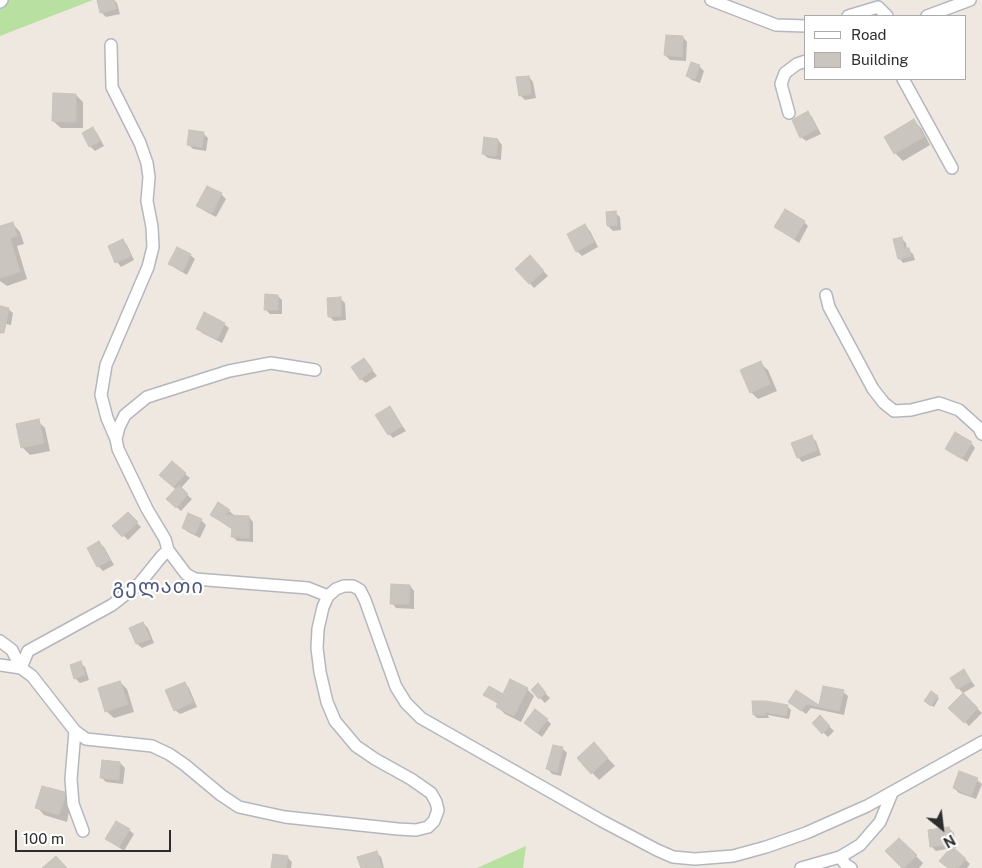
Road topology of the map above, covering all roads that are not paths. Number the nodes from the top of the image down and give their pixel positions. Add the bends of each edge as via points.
1 (711, 0) edge
2 (970, 0) edge
3 (851, 15) edge
4 (886, 15) edge
5 (930, 15) edge
6 (804, 26) edge
7 (111, 45) dead end
8 (804, 62) edge
9 (904, 80) edge
10 (789, 112) dead end
11 (952, 168) dead end
12 (826, 295) dead end
13 (315, 370) dead end
14 (982, 434) edge
15 (116, 439) junction
16 (168, 550) junction
17 (328, 596) junction
18 (0, 641) edge
19 (0, 665) edge
20 (21, 668) junction
21 (75, 731) junction
22 (982, 742) edge
23 (892, 793) junction
24 (83, 831) dead end
25 (840, 858) junction
26 (801, 868) edge
27 (851, 868) edge

1 - 6 street via 776,25
2 - 5 street
3 - 4 street via 878,7
7 - 15 street via 112,87 147,163 147,201 153,247 148,267 106,365 101,395
8 - 10 street via 786,73 781,84
9 - 11 street
12 - 14 street via 829,307 873,389 884,403 894,411 939,403 959,410
13 - 15 street via 272,362 229,371 147,397 125,415
15 - 16 street via 126,467
16 - 17 street via 186,574 195,579 308,588
16 - 20 street via 140,583 112,605 28,651
17 - 21 street via 318,629 317,648 327,702 335,721 356,746 431,793 438,810 428,828 398,829 253,811 239,807 185,765 152,746 86,739
17 - 23 street via 344,586 360,590 396,687 421,718 602,821 673,857 715,859 766,847 806,833
18 - 20 street via 12,650
19 - 20 street
20 - 21 street via 32,676
21 - 24 street via 72,796
22 - 23 street
23 - 25 street via 880,822 860,846
25 - 26 street
25 - 27 street

